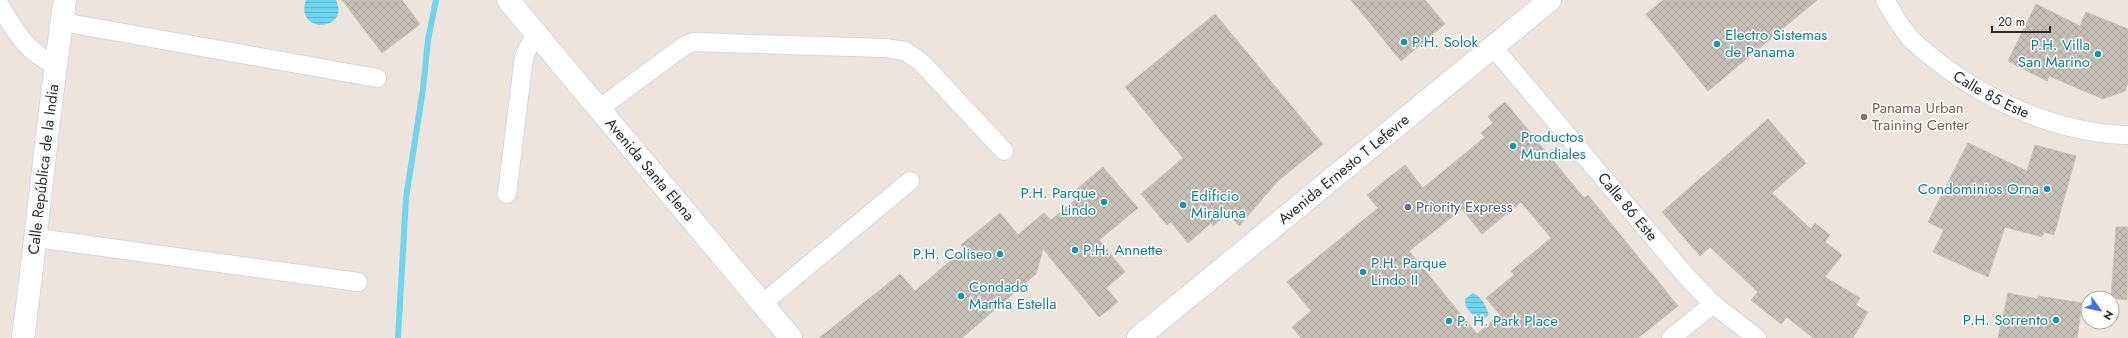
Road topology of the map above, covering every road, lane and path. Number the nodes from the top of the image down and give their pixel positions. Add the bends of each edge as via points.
1 (65, 0) edge
2 (508, 0) edge
3 (1550, 0) edge
4 (1885, 0) edge
5 (0, 6) edge
6 (62, 22) junction
7 (538, 35) junction
8 (1493, 47) junction
9 (55, 64) junction
10 (377, 78) dead end
11 (600, 108) junction
12 (2128, 135) edge
13 (1004, 151) dead end
14 (910, 181) dead end
15 (507, 194) dead end
16 (37, 238) junction
17 (358, 282) dead end
18 (763, 303) junction
19 (1713, 304) junction
20 (23, 338) edge
21 (792, 338) edge
22 (1138, 338) edge
23 (1671, 338) edge
24 (1757, 338) edge

1 - 6 street, Calle República de la India
2 - 7 street, Avenida Santa Elena
3 - 8 street, Avenida Ernesto T Lefevre
4 - 12 street, Calle 85 Este via 1911,39 1953,73 1999,100 2071,129
5 - 9 street via 31,51
6 - 9 street, Calle República de la India
6 - 10 street
7 - 11 street, Avenida Santa Elena
7 - 15 street via 524,57
8 - 19 street, Calle 86 Este via 1686,276
8 - 22 street, Avenida Ernesto T Lefevre
9 - 16 street, Calle República de la India
11 - 13 street via 693,42 885,48 905,51 922,62
11 - 18 street, Avenida Santa Elena
14 - 18 street
16 - 17 street
16 - 20 street, Calle República de la India
18 - 21 street, Avenida Santa Elena
19 - 23 street
19 - 24 street, Calle 86 Este

